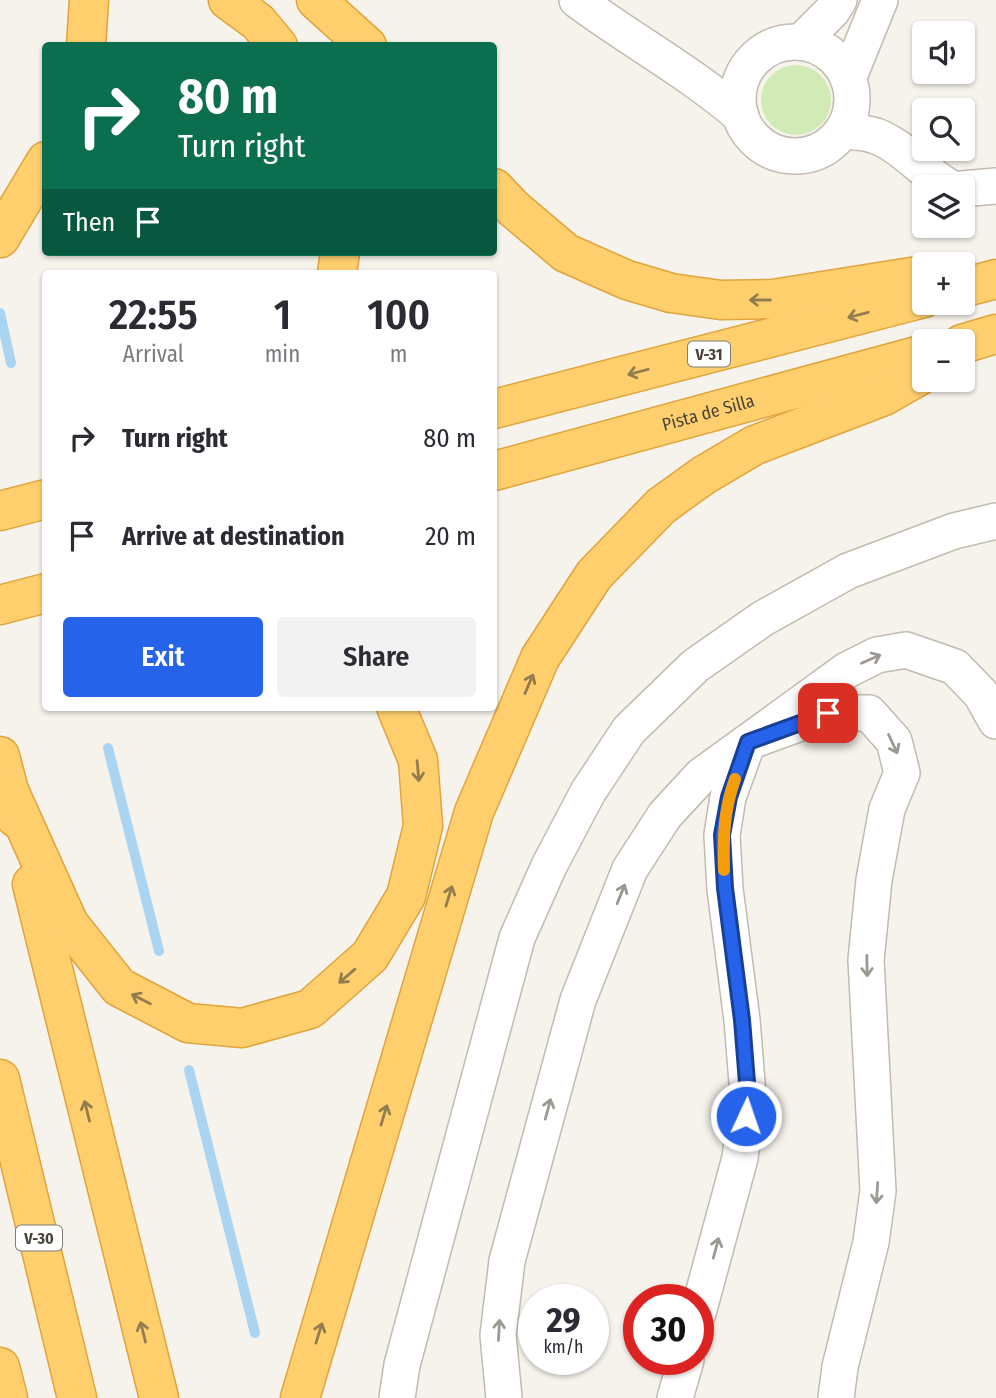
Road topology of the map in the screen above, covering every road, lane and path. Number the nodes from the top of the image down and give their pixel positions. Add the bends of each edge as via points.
1 (89, 0) edge
2 (228, 0) edge
3 (316, 0) edge
4 (341, 0) edge
5 (577, 0) edge
6 (839, 0) edge
7 (880, 0) edge
8 (86, 42) edge
9 (275, 42) edge
10 (363, 42) edge
11 (374, 42) edge
12 (801, 42) junction
13 (848, 79) junction
14 (741, 116) junction
15 (842, 131) junction
16 (42, 168) edge
17 (931, 175) edge
18 (996, 186) edge
19 (975, 188) edge
20 (497, 191) edge
21 (0, 238) edge
22 (996, 264) edge
23 (975, 267) edge
24 (912, 277) edge
25 (996, 279) edge
26 (975, 285) edge
27 (912, 301) edge
28 (912, 357) edge
29 (912, 380) edge
30 (497, 409) edge
31 (497, 470) edge
32 (42, 500) edge
33 (0, 511) edge
34 (996, 521) edge
35 (42, 526) edge
36 (0, 537) edge
37 (42, 596) edge
38 (14, 616) edge
39 (398, 711) edge
40 (996, 721) edge
41 (748, 742) junction
42 (0, 756) edge
43 (10, 793) junction
44 (0, 1079) edge
45 (706, 1284) edge
46 (0, 1367) edge
47 (682, 1375) edge
48 (8, 1398) edge
49 (77, 1398) edge
50 (159, 1398) edge
51 (300, 1398) edge
52 (397, 1398) edge
53 (504, 1398) edge
54 (676, 1398) edge
55 (836, 1398) edge

1 - 8 highway
2 - 9 highway via 258,22
3 - 10 highway
4 - 11 highway
5 - 14 street via 709,88
6 - 12 street
7 - 13 street
12 - 13 street via 834,57
12 - 14 street via 765,50 751,63 738,97
13 - 15 street via 852,109
14 - 15 street via 749,133 780,154 817,152
15 - 17 street via 876,136
16 - 21 highway
18 - 19 street
24 -> 20 highway via 773,299 721,300 671,293 626,280 566,253
22 - 23 highway
25 - 26 highway
27 -> 30 highway, V-31
28 - 31 highway, Pista de Silla
51 -> 29 highway via 474,812 540,658 594,575 661,506 755,445 884,396
32 - 33 highway
34 - 52 street via 954,531 848,571 762,619 695,666 629,730 588,792 517,938 402,1364
35 - 36 highway
37 - 38 highway
39 -> 43 highway via 418,760 423,826 406,896 370,957 310,1009 242,1028 188,1023 119,988 69,925
41 -> 40 street via 847,670 877,655 906,650 955,667 981,694
45 -> 41 street via 740,1158 748,1095 722,835
53 -> 41 street via 498,1335 507,1261 578,1000 631,869 666,815 701,776
41 -> 55 street via 828,713 869,713 894,741 902,773 887,809 866,960 878,1191
42 - 43 highway
50 -> 43 highway
44 - 49 highway, V-30
46 - 48 highway
47 - 54 street

